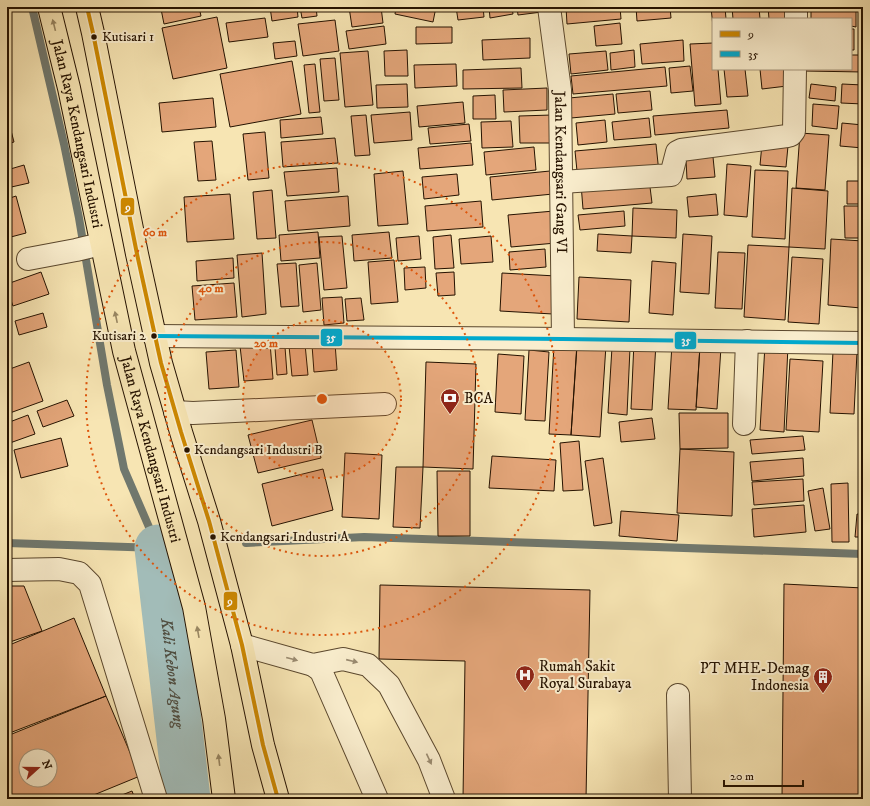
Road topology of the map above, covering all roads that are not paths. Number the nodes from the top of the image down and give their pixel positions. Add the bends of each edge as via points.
1 (49, 7) edge
2 (87, 7) edge
3 (549, 7) edge
4 (796, 7) edge
5 (796, 18) edge
6 (795, 70) edge
7 (562, 182) junction
8 (90, 246) junction
9 (28, 259) dead end
10 (154, 336) junction
11 (563, 338) junction
12 (747, 341) junction
13 (863, 343) edge
14 (385, 404) dead end
15 (175, 412) junction
16 (744, 424) dead end
17 (7, 570) edge
18 (242, 645) junction
19 (313, 664) junction
20 (678, 695) dead end
21 (156, 799) edge
22 (224, 799) edge
23 (278, 799) edge
24 (378, 799) edge
25 (444, 799) edge
26 (680, 799) edge

8 -> 1 main road, Jalan Raya Kendangsari Industri via 69,88
2 - 10 main road
3 - 7 street, Jalan Kendangsari Gang VI via 560,90
4 - 5 street
6 - 7 street via 794,131 791,135 681,150 677,152 671,175
7 - 11 street, Jalan Kendangsari Gang VI
8 - 9 street
22 -> 8 main road, Jalan Raya Kendangsari Industri via 214,719 194,607 124,351
10 - 11 street
10 - 15 main road
11 - 12 street
12 - 13 street
12 - 16 street
14 - 15 street
15 - 18 main road via 210,521
17 - 21 street via 59,569 79,573 90,584
18 -> 19 street
18 - 23 main road via 263,745
19 - 24 street via 321,671
19 -> 25 street via 343,659 368,665 389,685 430,760
20 - 26 street

